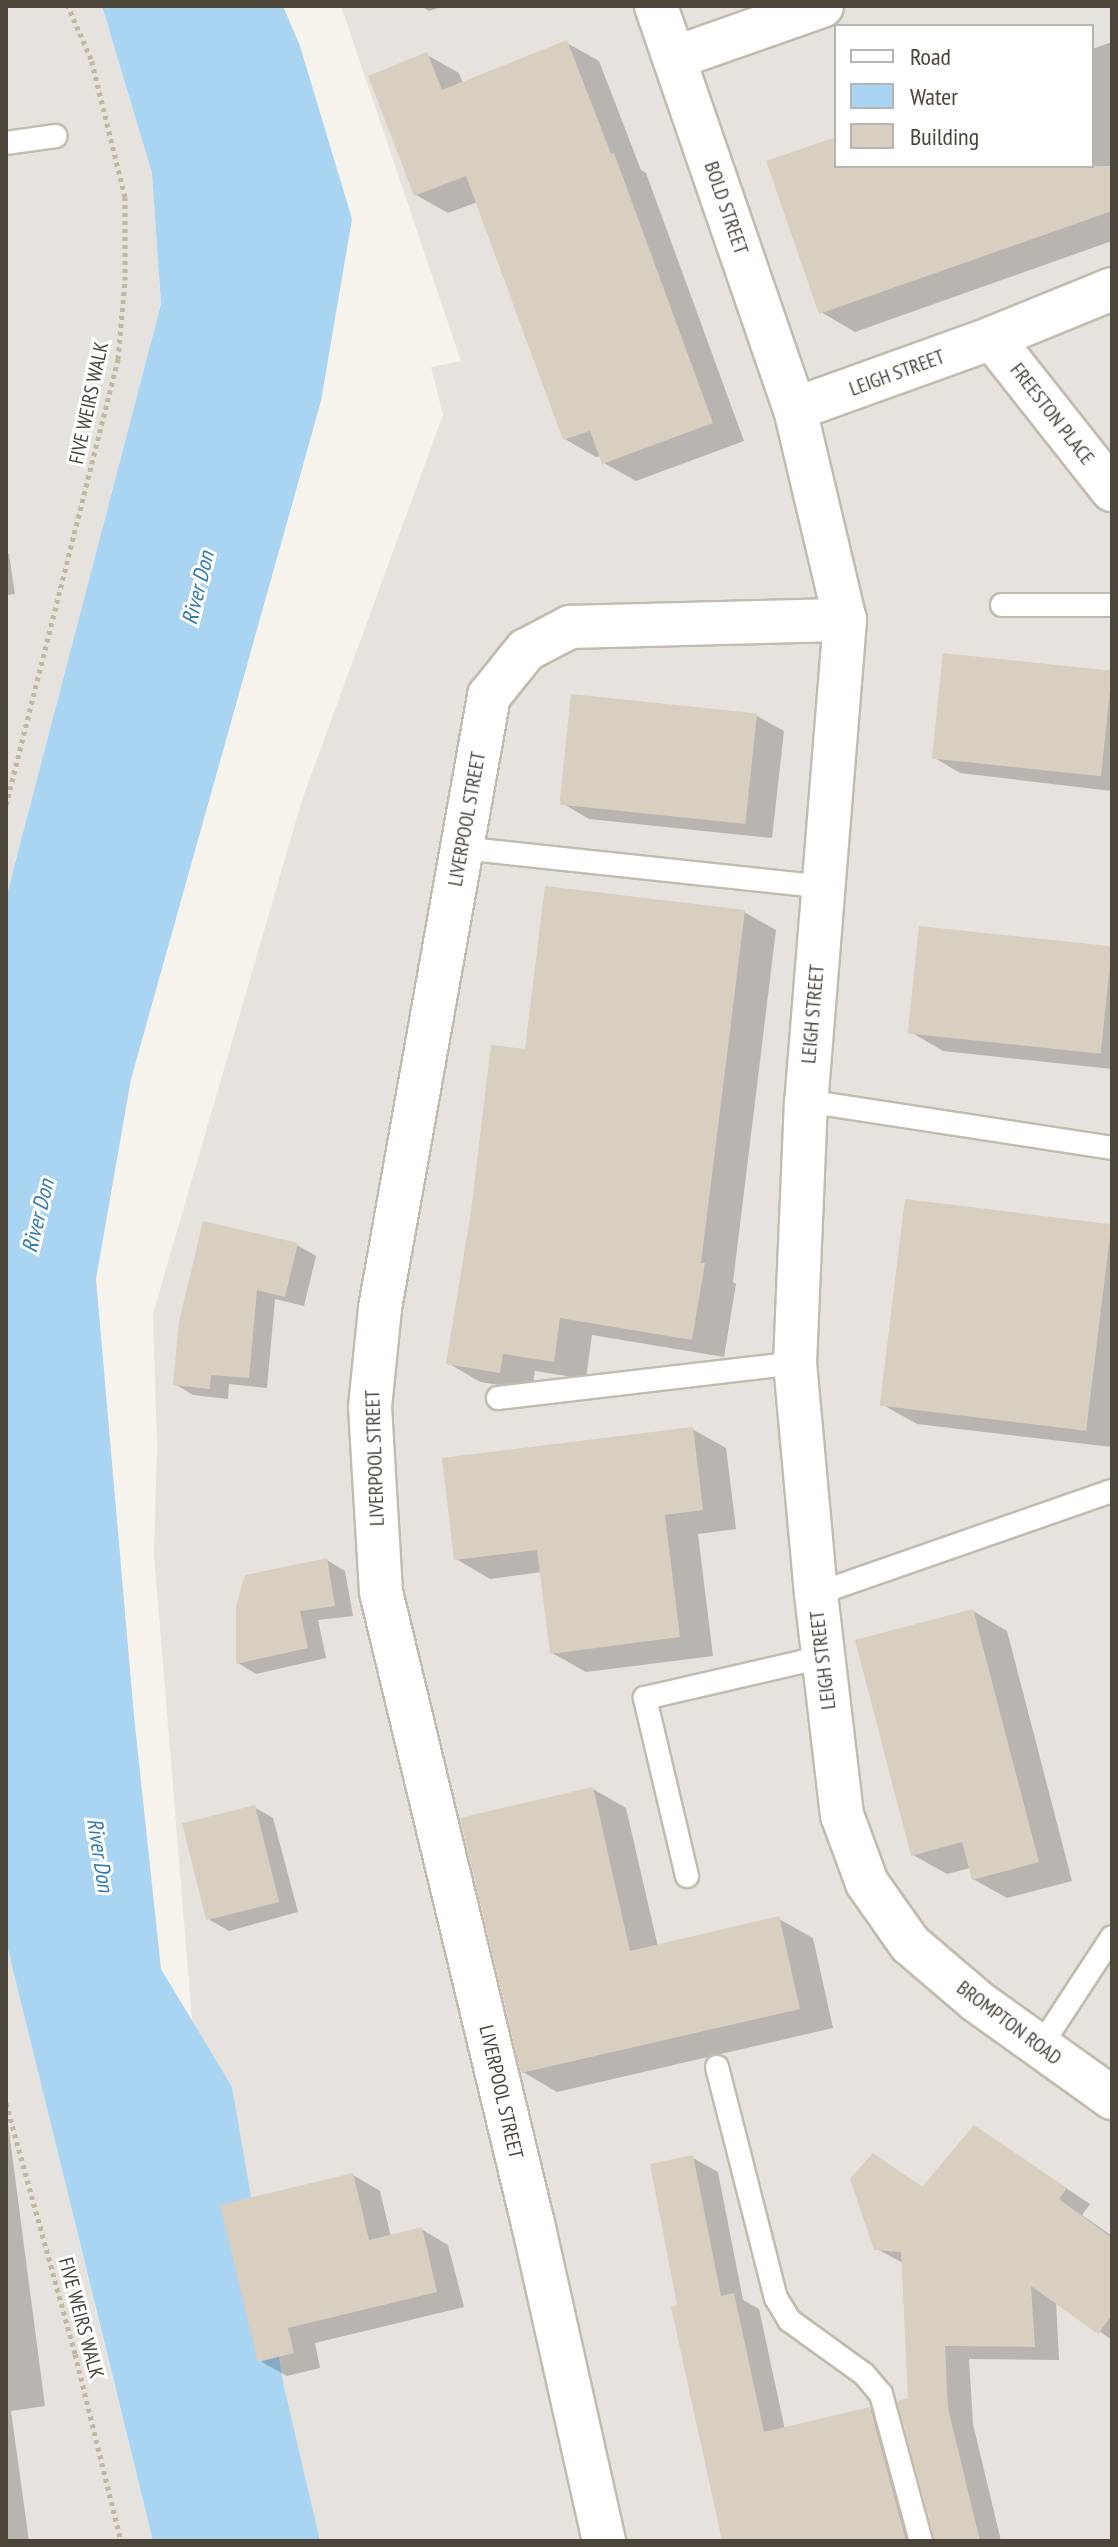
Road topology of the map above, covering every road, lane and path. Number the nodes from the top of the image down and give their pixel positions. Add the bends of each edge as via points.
1 (68, 6) edge
2 (656, 6) edge
3 (822, 6) edge
4 (674, 58) junction
5 (56, 136) dead end
6 (6, 143) edge
7 (1112, 289) edge
8 (992, 338) junction
9 (795, 409) junction
10 (1112, 490) edge
11 (1002, 605) dead end
12 (1112, 605) edge
13 (845, 620) junction
14 (6, 805) edge
15 (461, 848) junction
16 (823, 887) junction
17 (806, 1101) junction
18 (1112, 1148) edge
19 (795, 1363) junction
20 (498, 1398) dead end
21 (1112, 1491) edge
22 (816, 1594) junction
23 (823, 1657) junction
24 (687, 1876) dead end
25 (1112, 1937) edge
26 (910, 1944) joint
27 (1040, 2047) junction
28 (717, 2067) dead end
29 (1112, 2098) edge
30 (6, 2103) edge
31 (121, 2541) edge
32 (604, 2541) edge
33 (921, 2541) edge

1 - 14 path, FIVE WEIRS WALK via 91,59 125,197 125,280 118,359
2 - 4 street, BOLD STREET
3 - 4 street
4 - 9 street, BOLD STREET
5 - 6 lane
7 - 8 street, LEIGH STREET
8 - 9 street, LEIGH STREET
8 - 10 street, FREESTON PLACE
9 - 13 street, LEIGH STREET
11 - 12 lane
13 - 15 street, LIVERPOOL STREET via 570,627 526,650 489,696
13 - 16 street, LEIGH STREET
15 - 16 lane
15 - 32 street, LIVERPOOL STREET via 379,1322 370,1407 381,1592
16 - 17 street, LEIGH STREET
17 - 18 lane
17 - 19 street, LEIGH STREET
19 - 20 lane
19 - 22 street, LEIGH STREET
21 - 22 lane
22 - 23 street, LEIGH STREET
23 - 24 lane via 645,1698
23 - 26 street, LEIGH STREET via 842,1815 867,1883
25 - 27 lane
26 - 27 street, BROMPTON ROAD
27 - 29 street, BROMPTON ROAD
28 - 33 lane via 776,2298 789,2320 864,2374 881,2394
30 - 31 path, FIVE WEIRS WALK

